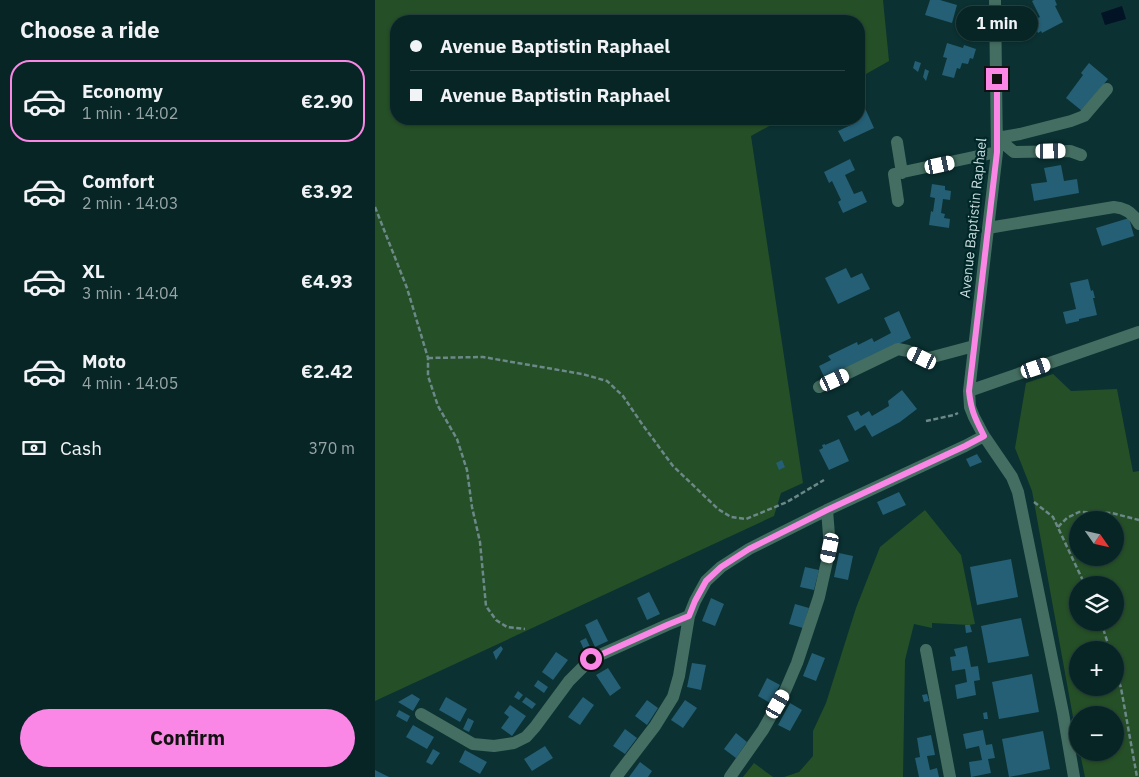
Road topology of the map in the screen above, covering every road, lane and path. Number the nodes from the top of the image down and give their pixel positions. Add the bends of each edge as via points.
1 (995, 0) edge
2 (1107, 89) dead end
3 (997, 138) junction
4 (897, 142) dead end
5 (997, 152) junction
6 (1081, 155) dead end
7 (902, 173) junction
8 (899, 201) dead end
9 (375, 207) edge
10 (1139, 224) edge
11 (988, 228) junction
12 (1139, 332) edge
13 (974, 346) junction
14 (427, 358) junction
15 (819, 387) dead end
16 (969, 391) junction
17 (970, 406) junction
18 (927, 421) dead end
19 (984, 436) junction
20 (824, 480) dead end
21 (1018, 492) junction
22 (827, 510) junction
23 (1139, 520) edge
24 (1058, 527) junction
25 (1081, 576) edge
26 (689, 616) junction
27 (525, 629) dead end
28 (926, 650) dead end
29 (1122, 696) edge
30 (421, 714) dead end
31 (616, 777) edge
32 (730, 777) edge
33 (951, 777) edge
34 (1074, 777) edge
35 (1137, 777) edge

1 - 3 street, Avenue Baptistin Raphael
2 - 3 street via 1084,116
3 - 5 street, Avenue Baptistin Raphael
3 - 6 street via 1014,152 1070,151
4 - 7 street
5 - 7 street
5 - 11 street, Avenue Baptistin Raphael
7 - 8 street via 894,174
9 - 14 path via 407,288
10 - 11 street via 1133,214 1114,207
11 - 13 street, Avenue Baptistin Raphael
12 - 16 street
13 - 15 street via 929,358 898,350
13 - 16 street, Avenue Baptistin Raphael
14 - 20 path via 483,357 607,381 623,396 673,466 718,509 731,517 746,519 787,502
14 - 27 path via 428,376 438,406 457,439 467,470 480,542 486,606 496,620 507,627
16 - 17 street, Avenue Baptistin Raphael
17 - 18 path via 954,415
17 - 19 street, Avenue Baptistin Raphael
19 - 21 street, Avenue Baptistin Raphael via 1012,477
19 - 22 street
21 - 24 path via 1053,517
21 - 34 street, Avenue Baptistin Raphael
22 - 26 street via 749,549 721,567 706,581
22 - 32 street via 830,548 819,598 797,663 763,730
23 - 24 path via 1079,512
24 - 25 path
26 - 30 street via 591,659 569,681 526,737 514,743 494,746 473,744
26 - 31 street via 673,697
28 - 33 street
29 - 35 path

